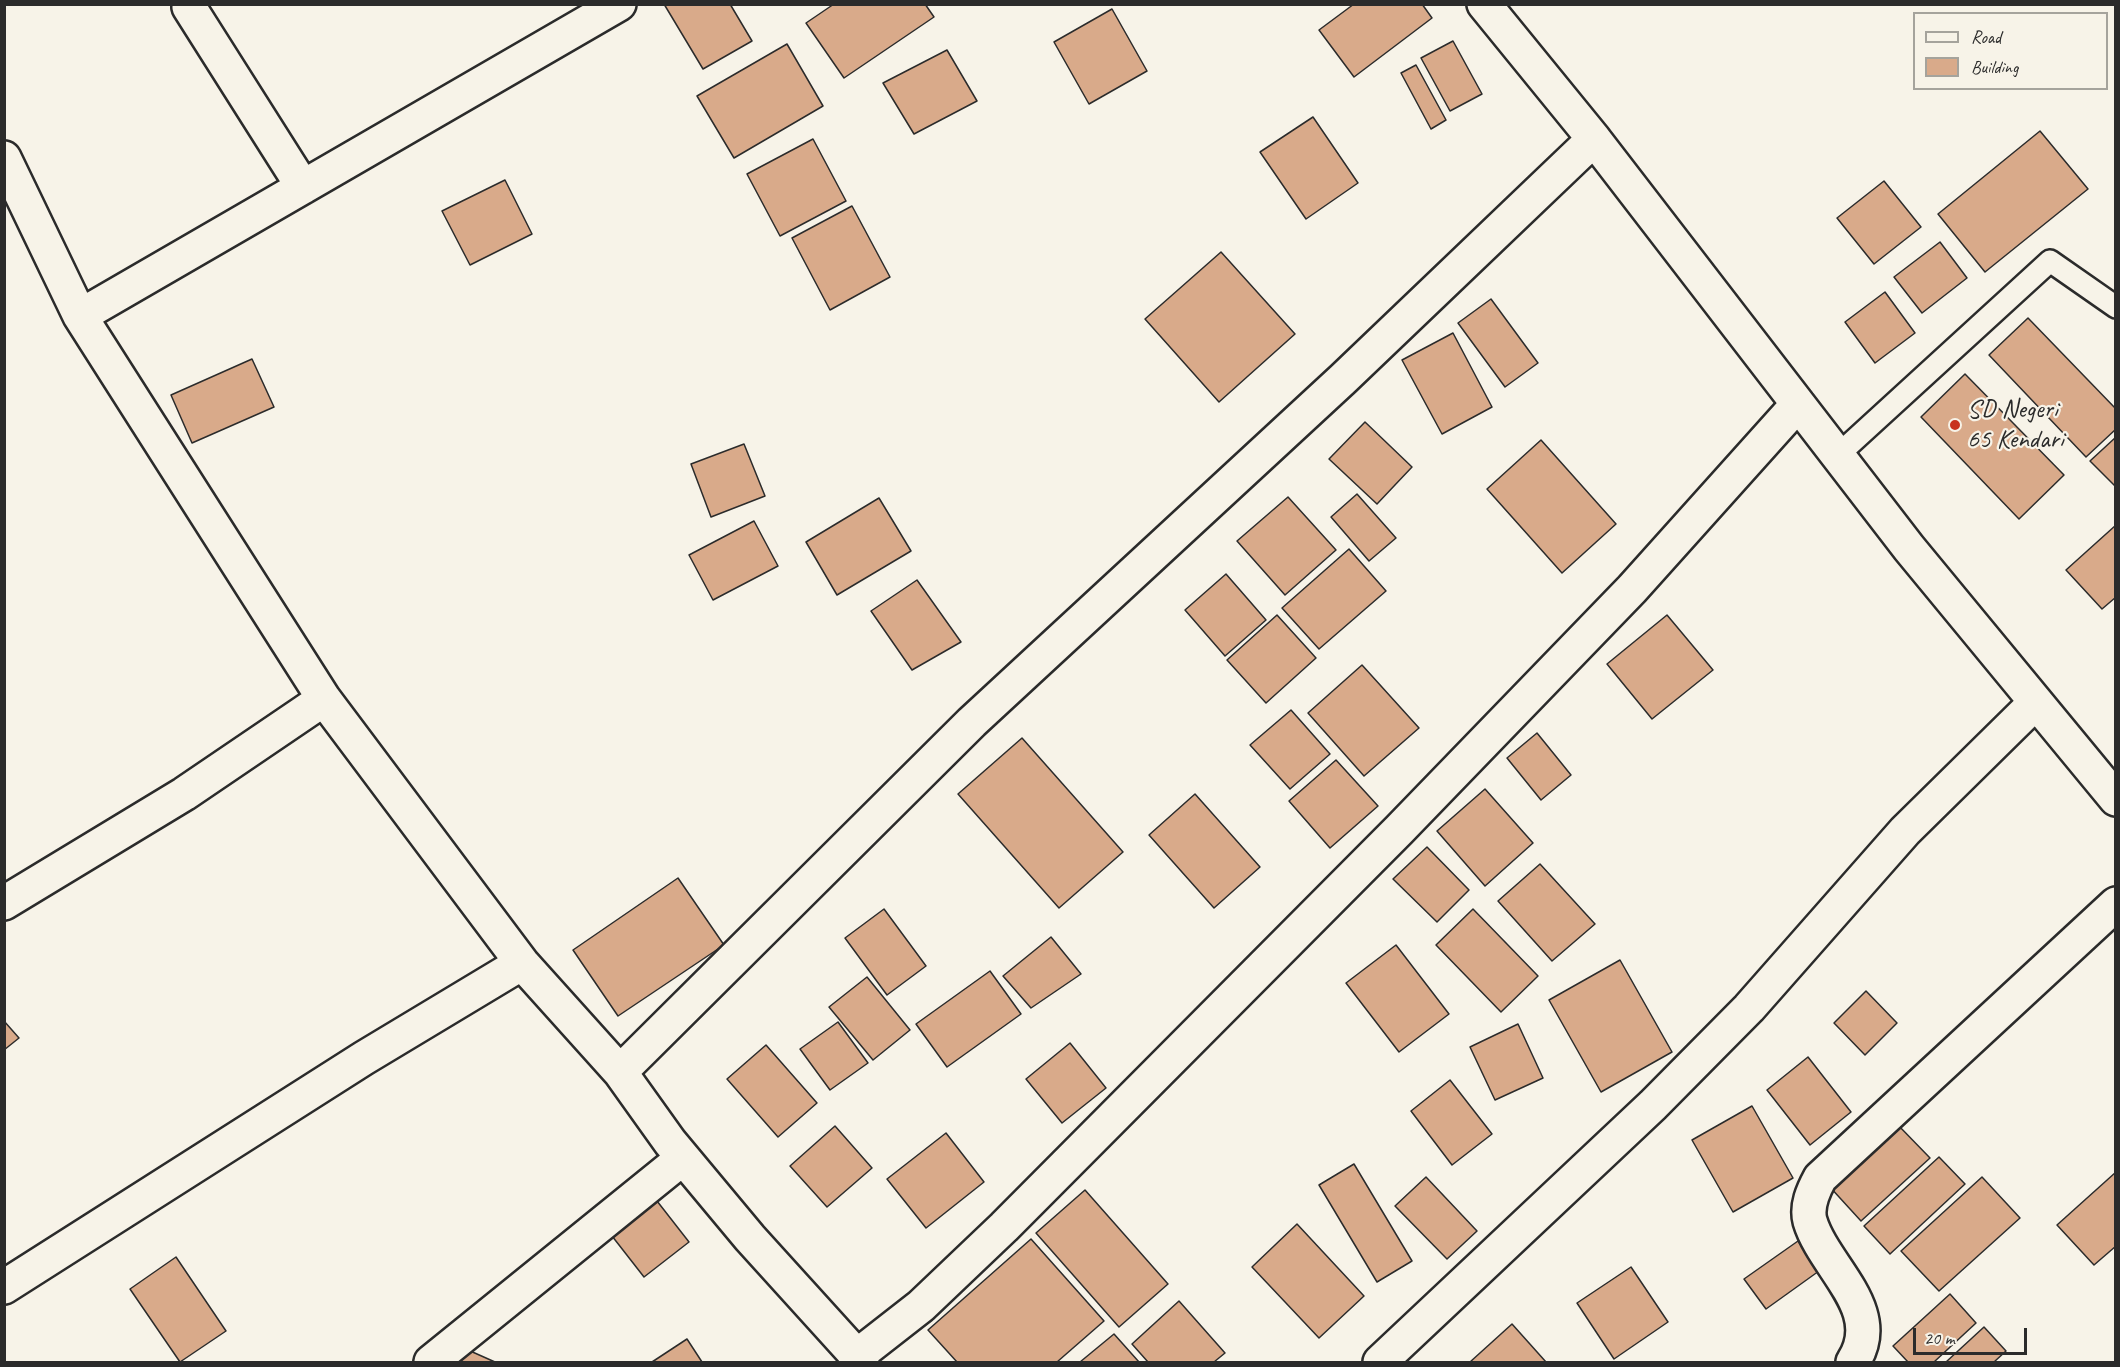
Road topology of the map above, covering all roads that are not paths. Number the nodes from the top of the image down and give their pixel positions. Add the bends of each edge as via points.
1 (619, 4) edge
2 (1484, 4) edge
3 (189, 7) dead end
4 (1594, 139) junction
5 (4, 158) edge
6 (303, 187) junction
7 (2115, 307) edge
8 (80, 316) junction
9 (1797, 404) junction
10 (1839, 454) junction
11 (324, 699) junction
12 (2036, 703) junction
13 (2115, 799) edge
14 (4, 903) edge
15 (2115, 904) edge
16 (522, 963) junction
17 (620, 1071) junction
18 (683, 1158) junction
19 (4, 1287) edge
20 (860, 1359) edge
21 (431, 1362) edge
22 (1380, 1362) edge
23 (1853, 1362) edge

1 - 6 street
2 - 4 street
3 - 6 street
4 - 9 street
4 - 17 street via 1343,379 972,722
5 - 8 street
6 - 8 street
7 - 10 lane via 2050,261
8 - 11 street
9 - 10 street
9 - 20 street via 1632,589 1391,838 1004,1227
10 - 12 street via 1909,548
11 - 14 street via 184,794
11 - 16 street
12 - 13 street
12 - 22 street via 1905,831 1749,1008 1661,1097
15 - 23 street via 1820,1178 1811,1195 1810,1220 1858,1306 1863,1332
16 - 17 street
16 - 19 street via 354,1064
17 - 18 street
18 - 20 street
18 - 21 street

